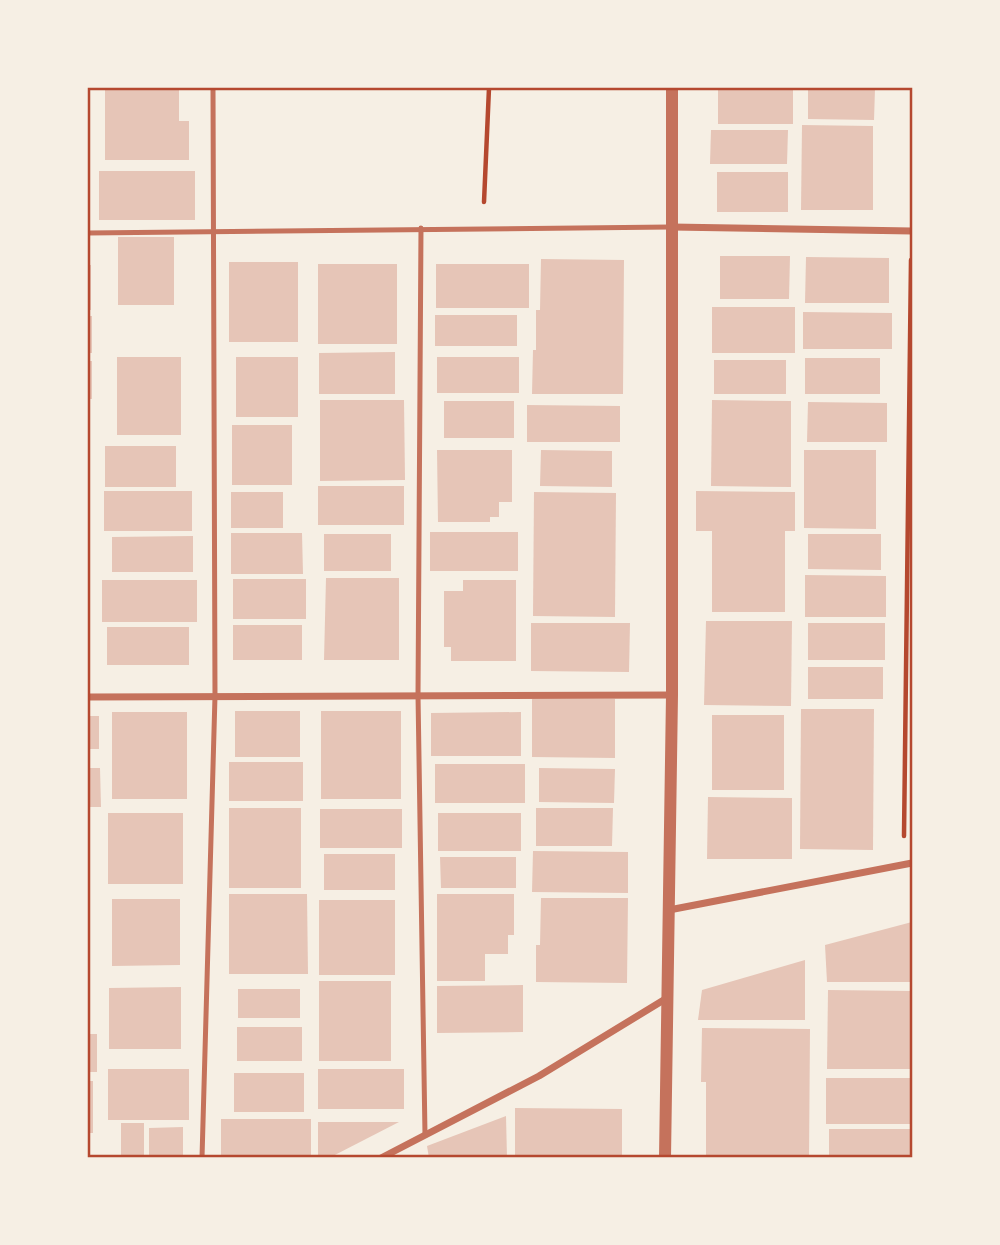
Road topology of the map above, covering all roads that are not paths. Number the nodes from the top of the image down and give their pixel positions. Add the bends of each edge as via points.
1 (213, 88) edge
2 (672, 88) edge
3 (670, 227) junction
4 (421, 228) junction
5 (213, 231) junction
6 (912, 231) edge
7 (88, 233) edge
8 (418, 695) junction
9 (672, 695) junction
10 (215, 696) junction
11 (88, 697) edge
12 (908, 864) edge
13 (669, 910) junction
14 (667, 998) junction
15 (425, 1135) junction
16 (202, 1157) edge
17 (383, 1157) edge
18 (665, 1157) edge

1 - 5 lane
2 - 3 street
3 - 4 lane
3 - 6 street
3 - 9 street
4 - 5 lane
4 - 8 lane
5 - 7 lane
5 - 10 lane
8 - 9 street
8 - 10 street
8 - 15 lane
9 - 13 street
10 - 11 street
10 - 16 lane
12 - 13 street
13 - 14 street
14 - 15 street via 539,1076
14 - 18 street
15 - 17 street

